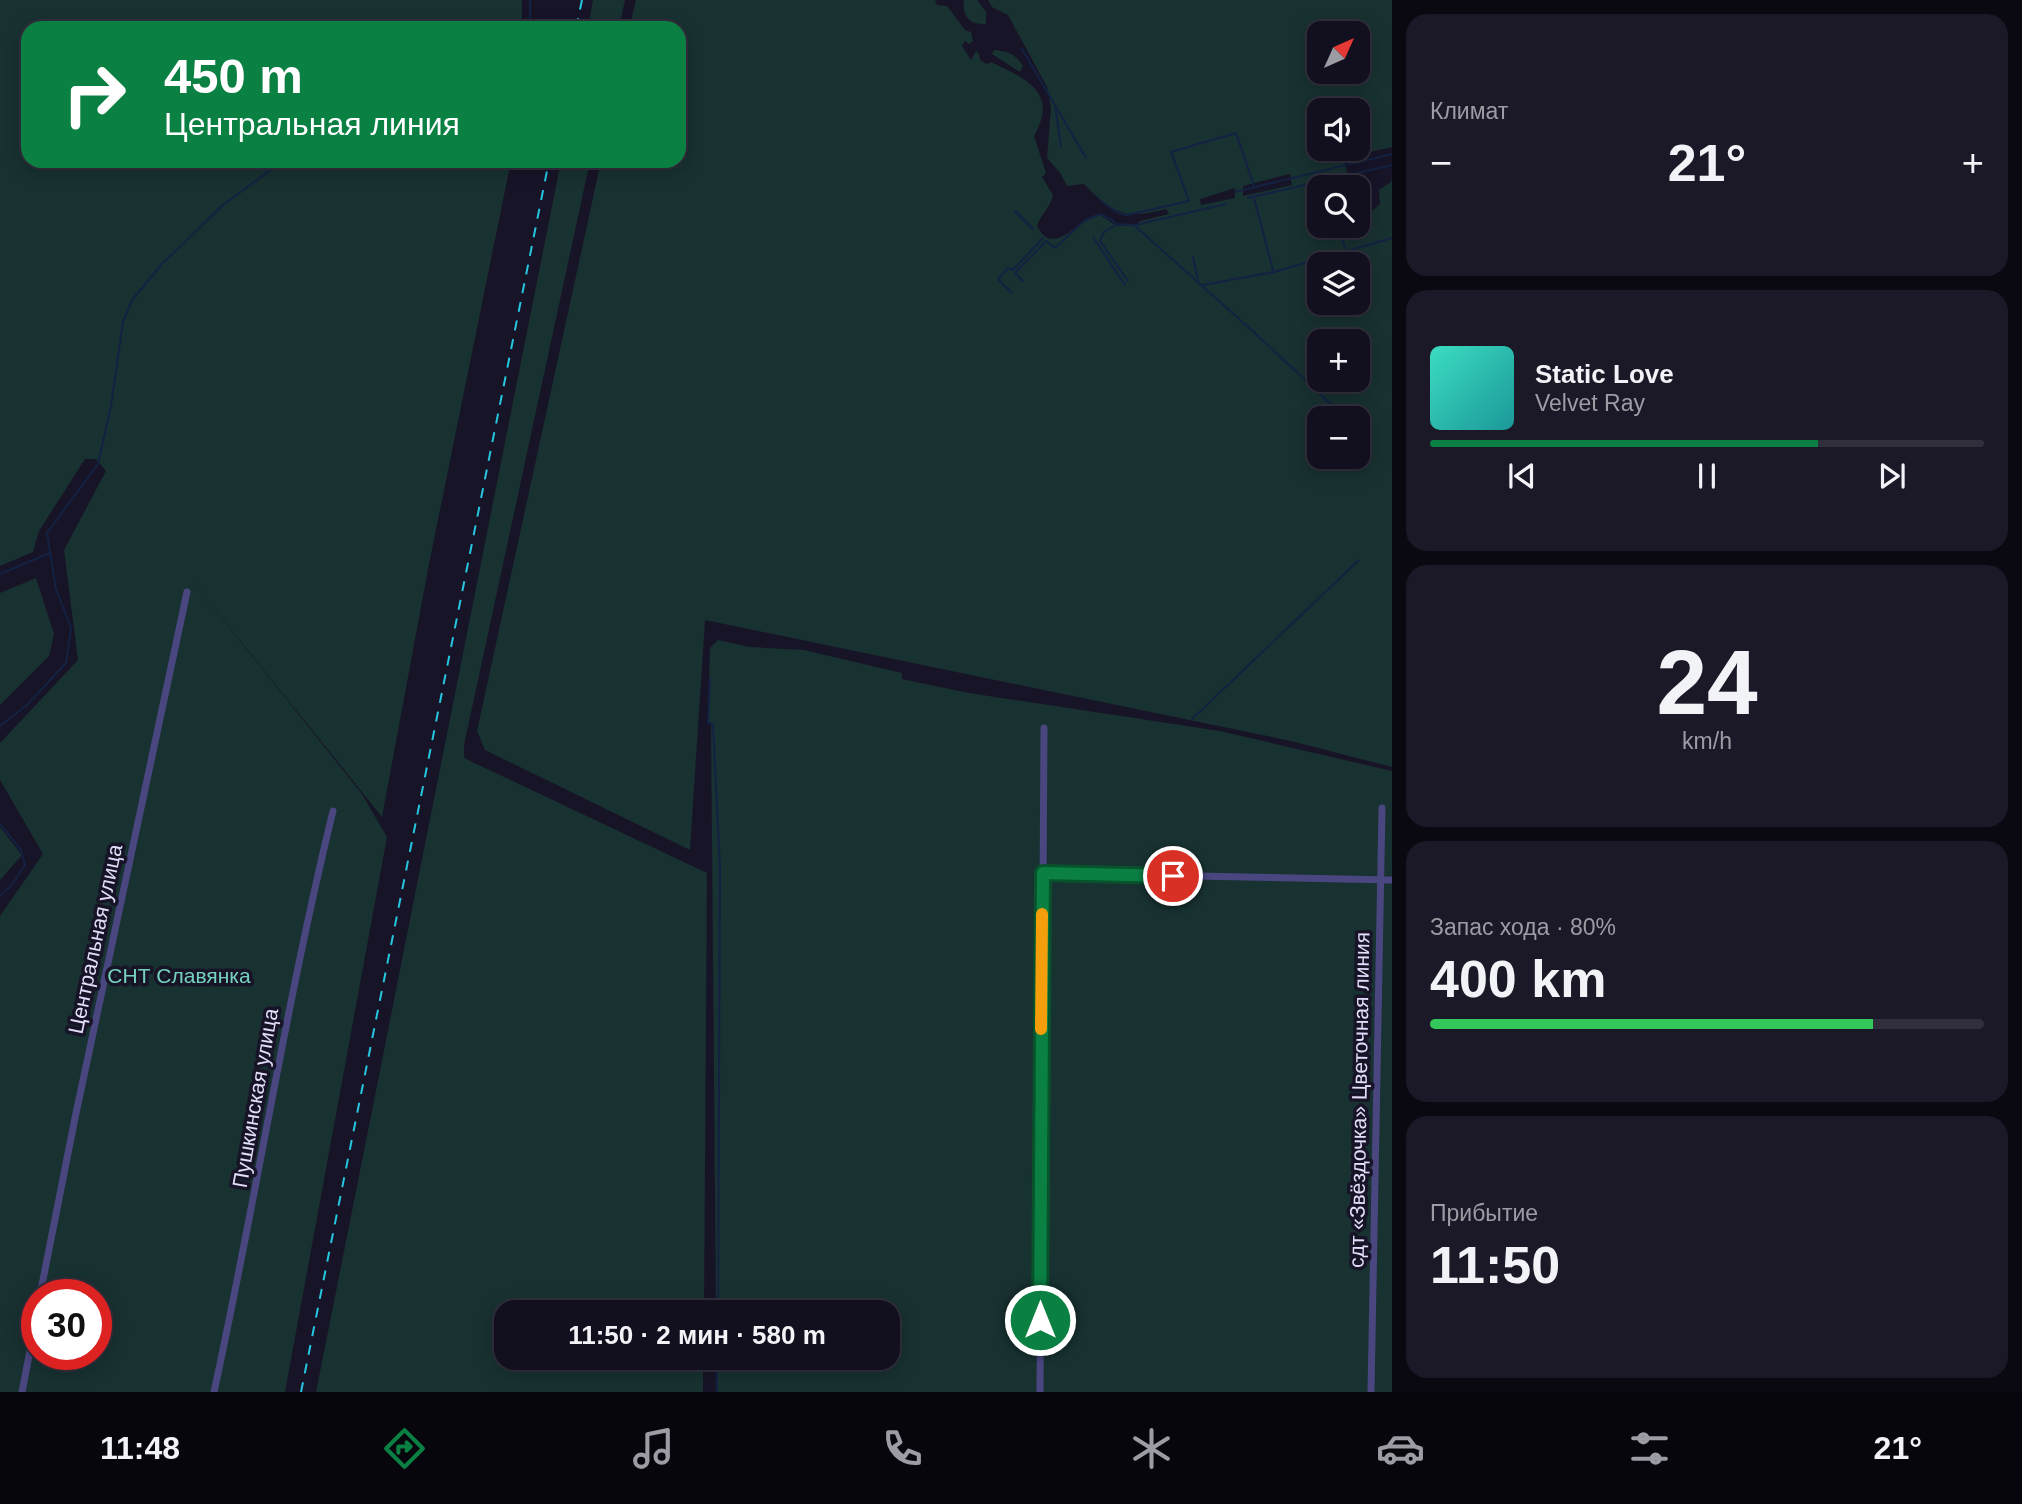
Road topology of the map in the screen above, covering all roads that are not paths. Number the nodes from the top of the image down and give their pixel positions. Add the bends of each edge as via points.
1 (187, 592) dead end
2 (1044, 728) dead end
3 (1381, 808) dead end
4 (333, 811) dead end
5 (1043, 873) junction
6 (1380, 880) junction
7 (1392, 880) edge
8 (43, 1279) edge
9 (26, 1370) edge
10 (22, 1392) edge
11 (214, 1392) edge
12 (1040, 1392) edge
13 (1370, 1392) edge

1 - 8 street, Центральная улица
2 - 5 street
3 - 6 street, сдт «Звёздочка» Цветочная линия
4 - 11 street, Пушкинская улица
5 - 6 street
5 - 12 street
6 - 7 street
6 - 13 street, сдт «Звёздочка» Цветочная линия
9 - 10 street

